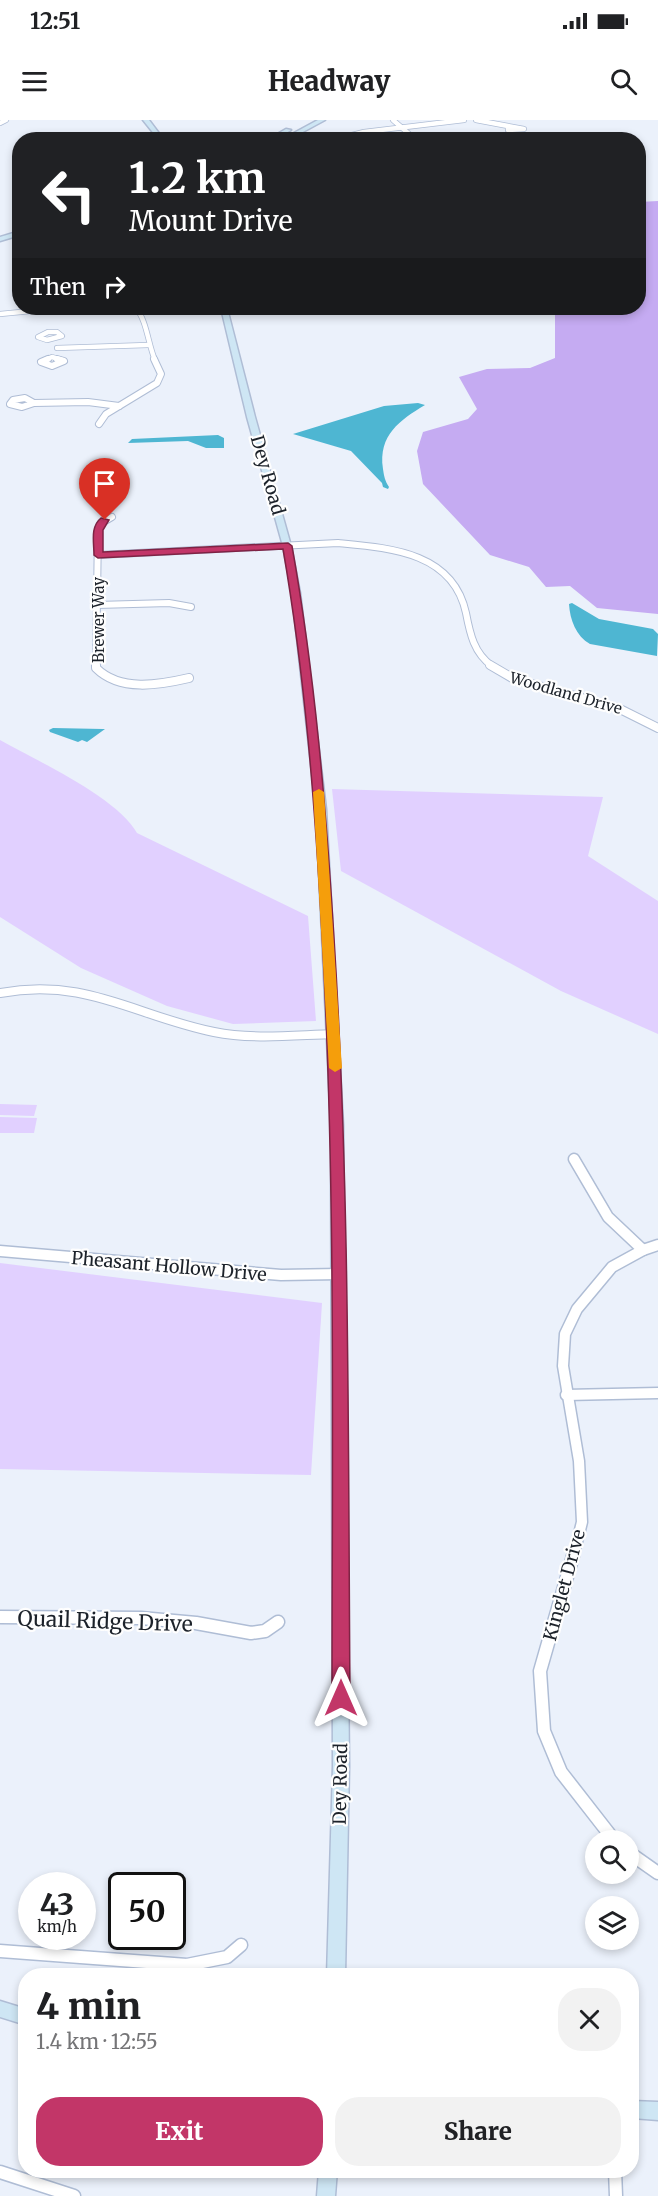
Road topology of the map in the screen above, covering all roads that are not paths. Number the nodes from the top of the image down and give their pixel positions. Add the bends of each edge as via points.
1 (6, 120) edge
2 (307, 120) edge
3 (322, 120) edge
4 (393, 120) edge
5 (464, 120) edge
6 (476, 120) edge
7 (0, 123) edge
8 (508, 127) dead end
9 (402, 128) junction
10 (284, 132) edge
11 (299, 132) edge
12 (371, 132) edge
13 (407, 132) edge
14 (140, 315) edge
15 (226, 315) edge
16 (52, 340) dead end
17 (148, 345) junction
18 (57, 348) junction
19 (52, 357) dead end
20 (34, 403) dead end
21 (119, 406) junction
22 (99, 424) dead end
23 (112, 518) dead end
24 (288, 546) junction
25 (98, 555) junction
26 (97, 605) junction
27 (191, 607) dead end
28 (189, 678) dead end
29 (658, 728) edge
30 (0, 993) edge
31 (334, 1034) junction
32 (574, 1159) dead end
33 (658, 1245) edge
34 (643, 1250) junction
35 (0, 1251) edge
36 (339, 1274) junction
37 (658, 1393) edge
38 (566, 1395) junction
39 (0, 1617) edge
40 (278, 1622) dead end
41 (606, 1830) edge
42 (639, 1860) edge
43 (658, 1873) edge
44 (241, 1945) dead end
45 (0, 1951) edge
46 (336, 1968) edge
47 (0, 2009) edge
48 (18, 2015) edge
49 (639, 2110) edge
50 (658, 2111) edge
51 (0, 2172) edge
52 (18, 2178) edge
53 (18, 2178) edge
54 (327, 2178) edge
55 (615, 2178) edge
56 (74, 2196) edge
57 (326, 2196) edge
58 (616, 2196) edge

1 - 7 street
2 - 10 main road
3 - 11 main road
4 - 9 street
5 - 9 street
6 - 8 street
9 - 12 street
9 - 13 street
14 - 17 street
15 - 24 main road, Dey Road
16 - 18 street
17 - 18 street
17 - 21 street via 161,374 157,383
18 - 19 street
20 - 21 street
21 - 22 street
23 - 25 street, Brewer Way via 100,524
24 - 25 street, Woodland Drive
24 - 29 street, Woodland Drive via 366,546 428,562 454,582 463,602 473,649 493,668 532,686 617,706
24 - 31 main road, Dey Road via 321,809
25 - 26 street, Brewer Way
26 - 27 street via 169,603
26 - 28 street, Brewer Way via 96,669 100,675 132,683
30 - 31 street via 66,988 201,1029 235,1034
31 - 36 main road, Dey Road
32 - 34 street via 608,1217
33 - 34 street, Kinglet Drive
34 - 38 street, Kinglet Drive via 612,1267 577,1309 565,1334 562,1366
35 - 36 street, Pheasant Hollow Drive via 281,1275
36 - 46 main road, Dey Road via 341,1766
37 - 38 street
38 - 41 street, Kinglet Drive via 579,1461 582,1522 540,1671 544,1731 561,1772
39 - 40 street, Quail Ridge Drive via 182,1621 248,1634 260,1634
42 - 43 street
44 - 45 street via 227,1957 187,1965
47 - 48 main road
49 - 50 main road
51 - 53 street
52 - 56 street
54 - 57 main road
55 - 58 street

